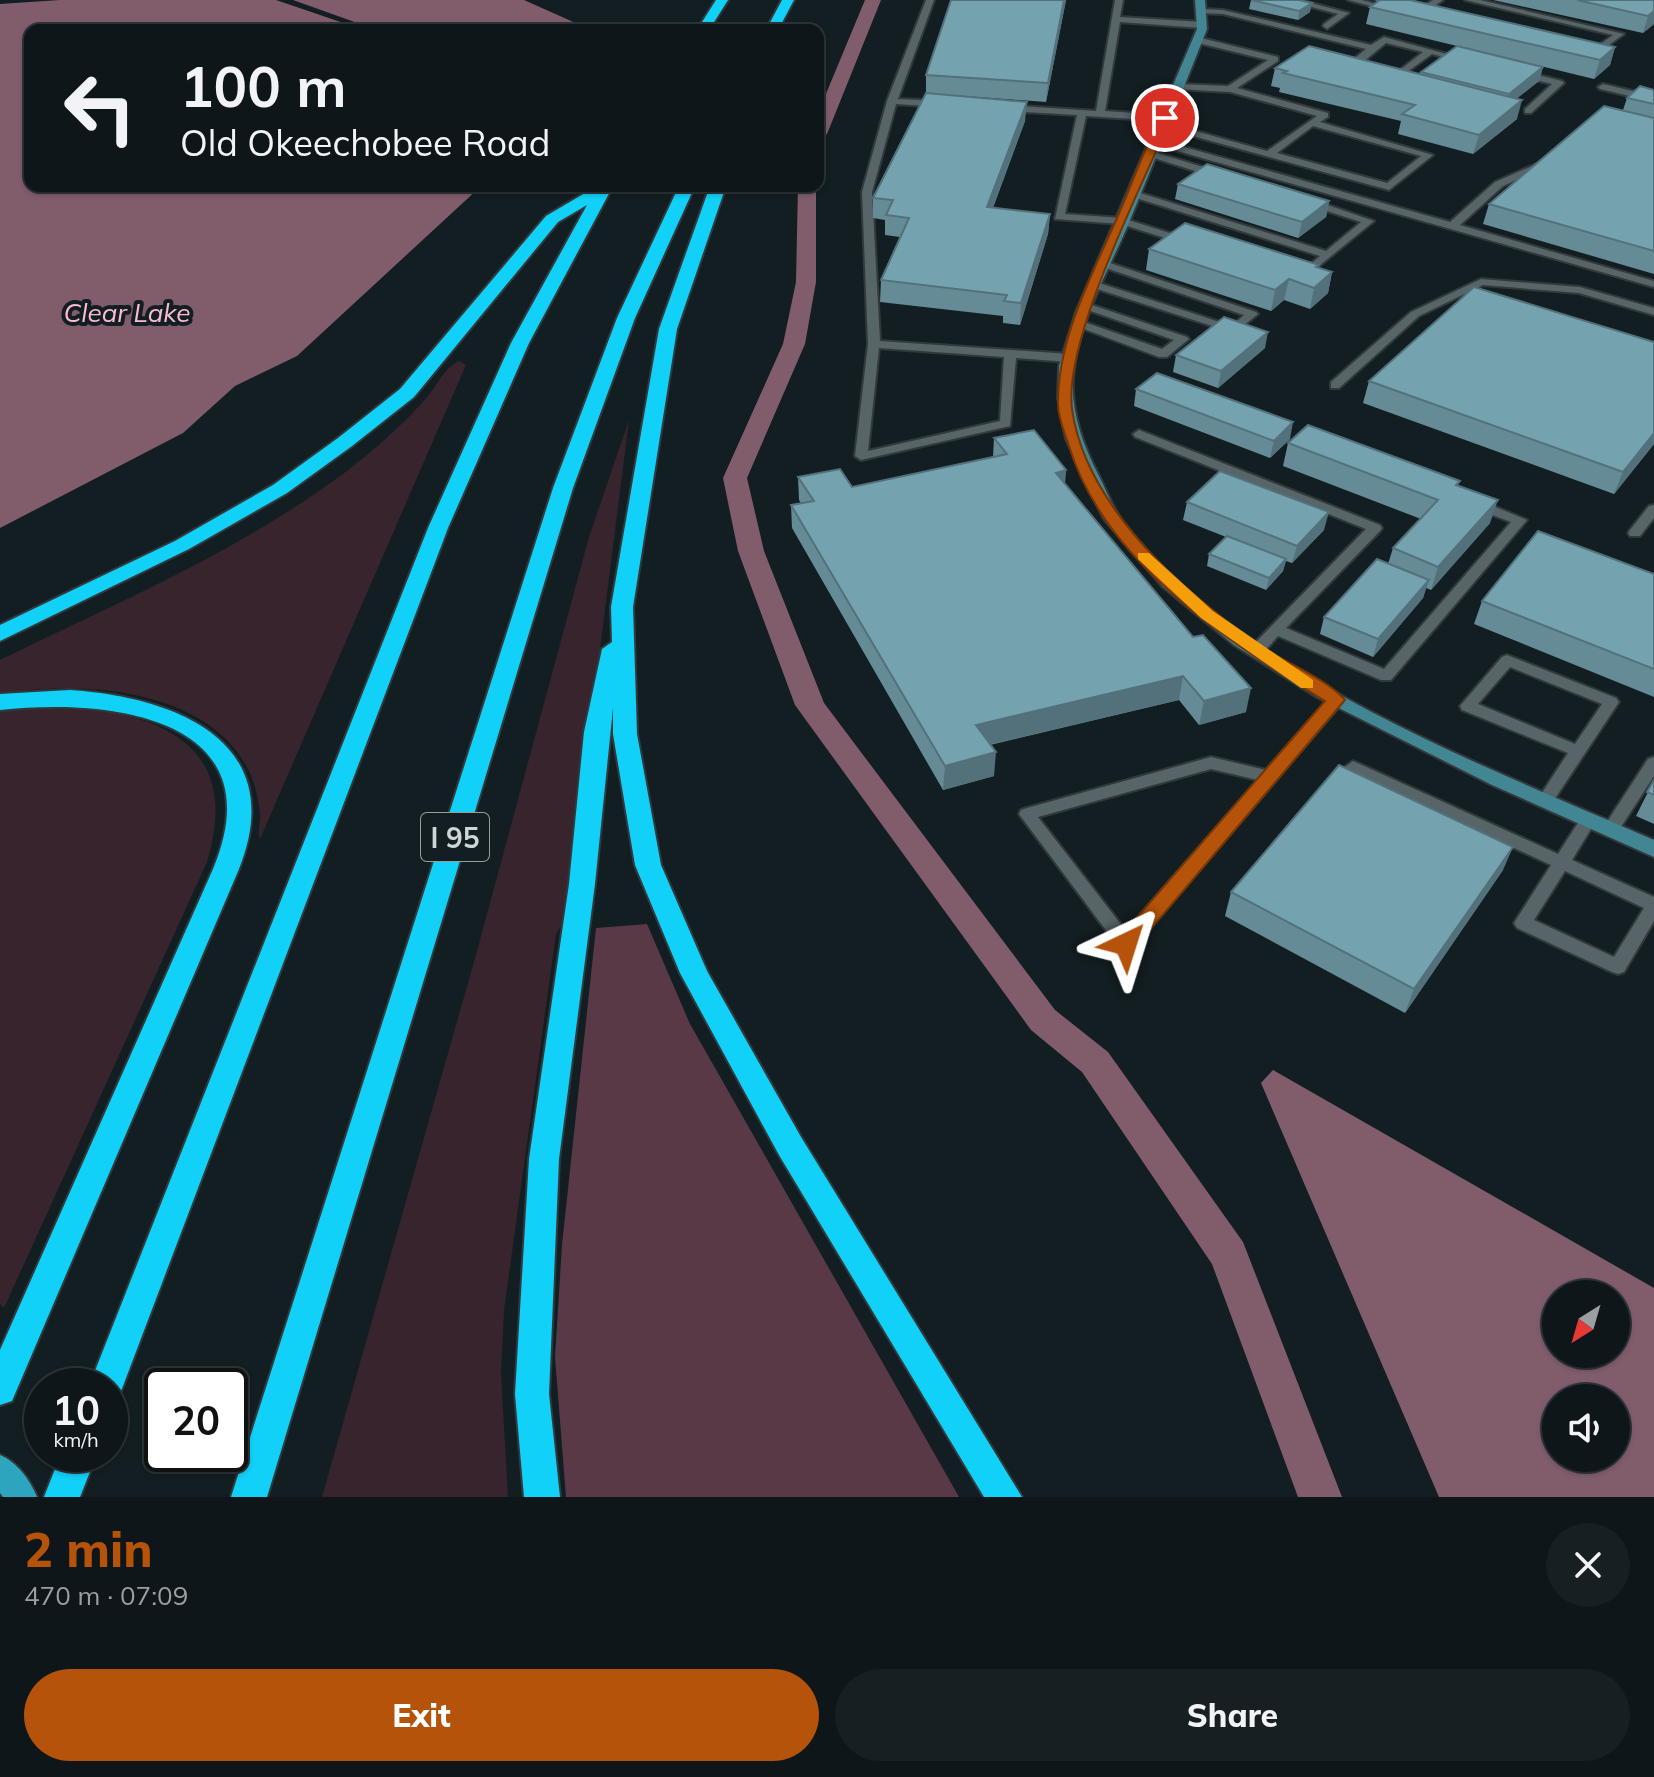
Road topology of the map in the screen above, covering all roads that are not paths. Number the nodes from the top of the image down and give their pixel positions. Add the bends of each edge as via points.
1 (722, 0) edge
2 (788, 0) edge
3 (930, 0) edge
4 (1119, 0) edge
5 (1289, 0) edge
6 (1352, 0) edge
7 (1439, 0) edge
8 (1469, 0) edge
9 (1416, 15) junction
10 (1431, 18) edge
11 (1116, 19) junction
12 (1201, 19) edge
13 (707, 24) edge
14 (775, 24) edge
15 (1327, 26) dead end
16 (1373, 48) junction
17 (1430, 51) junction
18 (1580, 53) edge
19 (1473, 62) edge
20 (1502, 69) edge
21 (1363, 71) edge
22 (1378, 75) edge
23 (1178, 87) junction
24 (1603, 87) edge
25 (1230, 89) junction
26 (1654, 99) edge
27 (892, 101) junction
28 (955, 105) edge
29 (987, 107) edge
30 (1528, 111) dead end
31 (1082, 113) junction
32 (1100, 114) junction
33 (1164, 122) junction
34 (1312, 123) junction
35 (1154, 148) junction
36 (1269, 154) junction
37 (1555, 155) edge
38 (1224, 176) edge
39 (597, 192) edge
40 (602, 192) edge
41 (684, 192) edge
42 (716, 192) edge
43 (1134, 194) junction
44 (1296, 198) edge
45 (1122, 221) junction
46 (1452, 226) junction
47 (1197, 244) edge
48 (1328, 255) junction
49 (1104, 264) junction
50 (1287, 273) edge
51 (1302, 277) junction
52 (1316, 282) edge
53 (1654, 284) edge
54 (1095, 285) junction
55 (1466, 289) junction
56 (1495, 298) edge
57 (1086, 306) junction
58 (1654, 312) edge
59 (1080, 324) junction
60 (874, 344) junction
61 (1010, 354) junction
62 (1069, 358) junction
63 (1335, 385) dead end
64 (1139, 434) dead end
65 (1460, 498) edge
66 (1654, 509) edge
67 (1635, 533) dead end
68 (622, 607) junction
69 (1276, 629) junction
70 (0, 634) edge
71 (1255, 651) junction
72 (1336, 700) junction
73 (0, 702) edge
74 (1578, 751) junction
75 (1654, 763) edge
76 (1353, 767) dead end
77 (1270, 777) junction
78 (1546, 799) junction
79 (1589, 819) junction
80 (1611, 829) junction
81 (1654, 849) edge
82 (1562, 863) junction
83 (1654, 906) edge
84 (113, 1368) edge
85 (0, 1389) edge
86 (0, 1470) edge
87 (72, 1472) edge
88 (22, 1497) edge
89 (62, 1497) edge
90 (249, 1497) edge
91 (542, 1497) edge
92 (1004, 1497) edge

1 - 13 highway
2 - 14 highway
3 - 27 lane
4 - 11 lane
5 - 15 lane via 1345,13
6 - 9 lane
7 - 9 lane
8 - 18 lane via 1620,34 1595,56
9 - 10 lane
11 - 12 lane
11 - 32 lane
12 - 16 lane via 1223,12
12 - 23 street
12 - 25 lane via 1275,59
16 - 17 lane via 1384,40
16 - 21 lane via 1348,67
17 - 19 lane
17 - 22 lane via 1393,79
20 - 30 lane via 1559,83
23 - 25 lane
23 - 33 street
24 - 26 lane
25 - 34 lane via 1325,115
27 - 28 lane
27 - 60 lane via 867,192
29 - 31 lane
31 - 32 lane
31 - 45 lane via 1059,217
32 - 33 lane
33 - 35 street
33 - 36 lane
34 - 36 lane
34 - 36 lane via 1428,155 1389,187
35 - 38 lane
35 - 43 street
35 - 46 lane
37 - 46 lane via 1499,184
39 - 70 highway via 552,219 407,393 332,451 280,489 182,545
40 - 84 highway via 526,330 450,501
41 - 90 highway, I 95 via 626,318 563,488
42 - 68 highway via 668,329
43 - 45 street
43 - 48 lane
44 - 48 lane via 1369,221
45 - 47 lane
45 - 49 street
46 - 53 lane
48 - 51 lane
49 - 54 street
49 - 54 lane via 1252,314 1234,330
50 - 51 lane
51 - 52 lane
54 - 57 street
55 - 56 lane
55 - 58 lane via 1481,282 1580,290
55 - 63 lane via 1415,314
57 - 59 street
57 - 59 lane via 1183,339 1163,354
59 - 62 street
60 - 61 lane
60 - 61 lane via 861,456 1006,423
61 - 62 lane
62 - 71 street via 1065,409 1095,492 1121,532 1159,573
64 - 69 lane via 1375,528
65 - 69 lane via 1520,520 1386,676
66 - 67 lane
68 - 91 highway via 596,732 582,884 544,1159 532,1394
68 - 92 highway via 625,734 648,865 694,973 790,1146
69 - 71 lane
71 - 72 street
72 - 77 lane
72 - 78 street
73 - 85 highway via 94,697 179,719 208,743 227,769 240,804 235,847
74 - 74 lane via 1611,702 1507,660 1468,706
74 - 78 lane
75 - 80 lane
76 - 82 lane
77 - 77 lane via 1126,944 1027,814 1211,763
78 - 79 street
79 - 80 street
79 - 82 lane
80 - 81 street
82 - 83 lane
82 - 83 lane via 1523,923 1618,967
86 - 88 main road
87 - 89 highway

